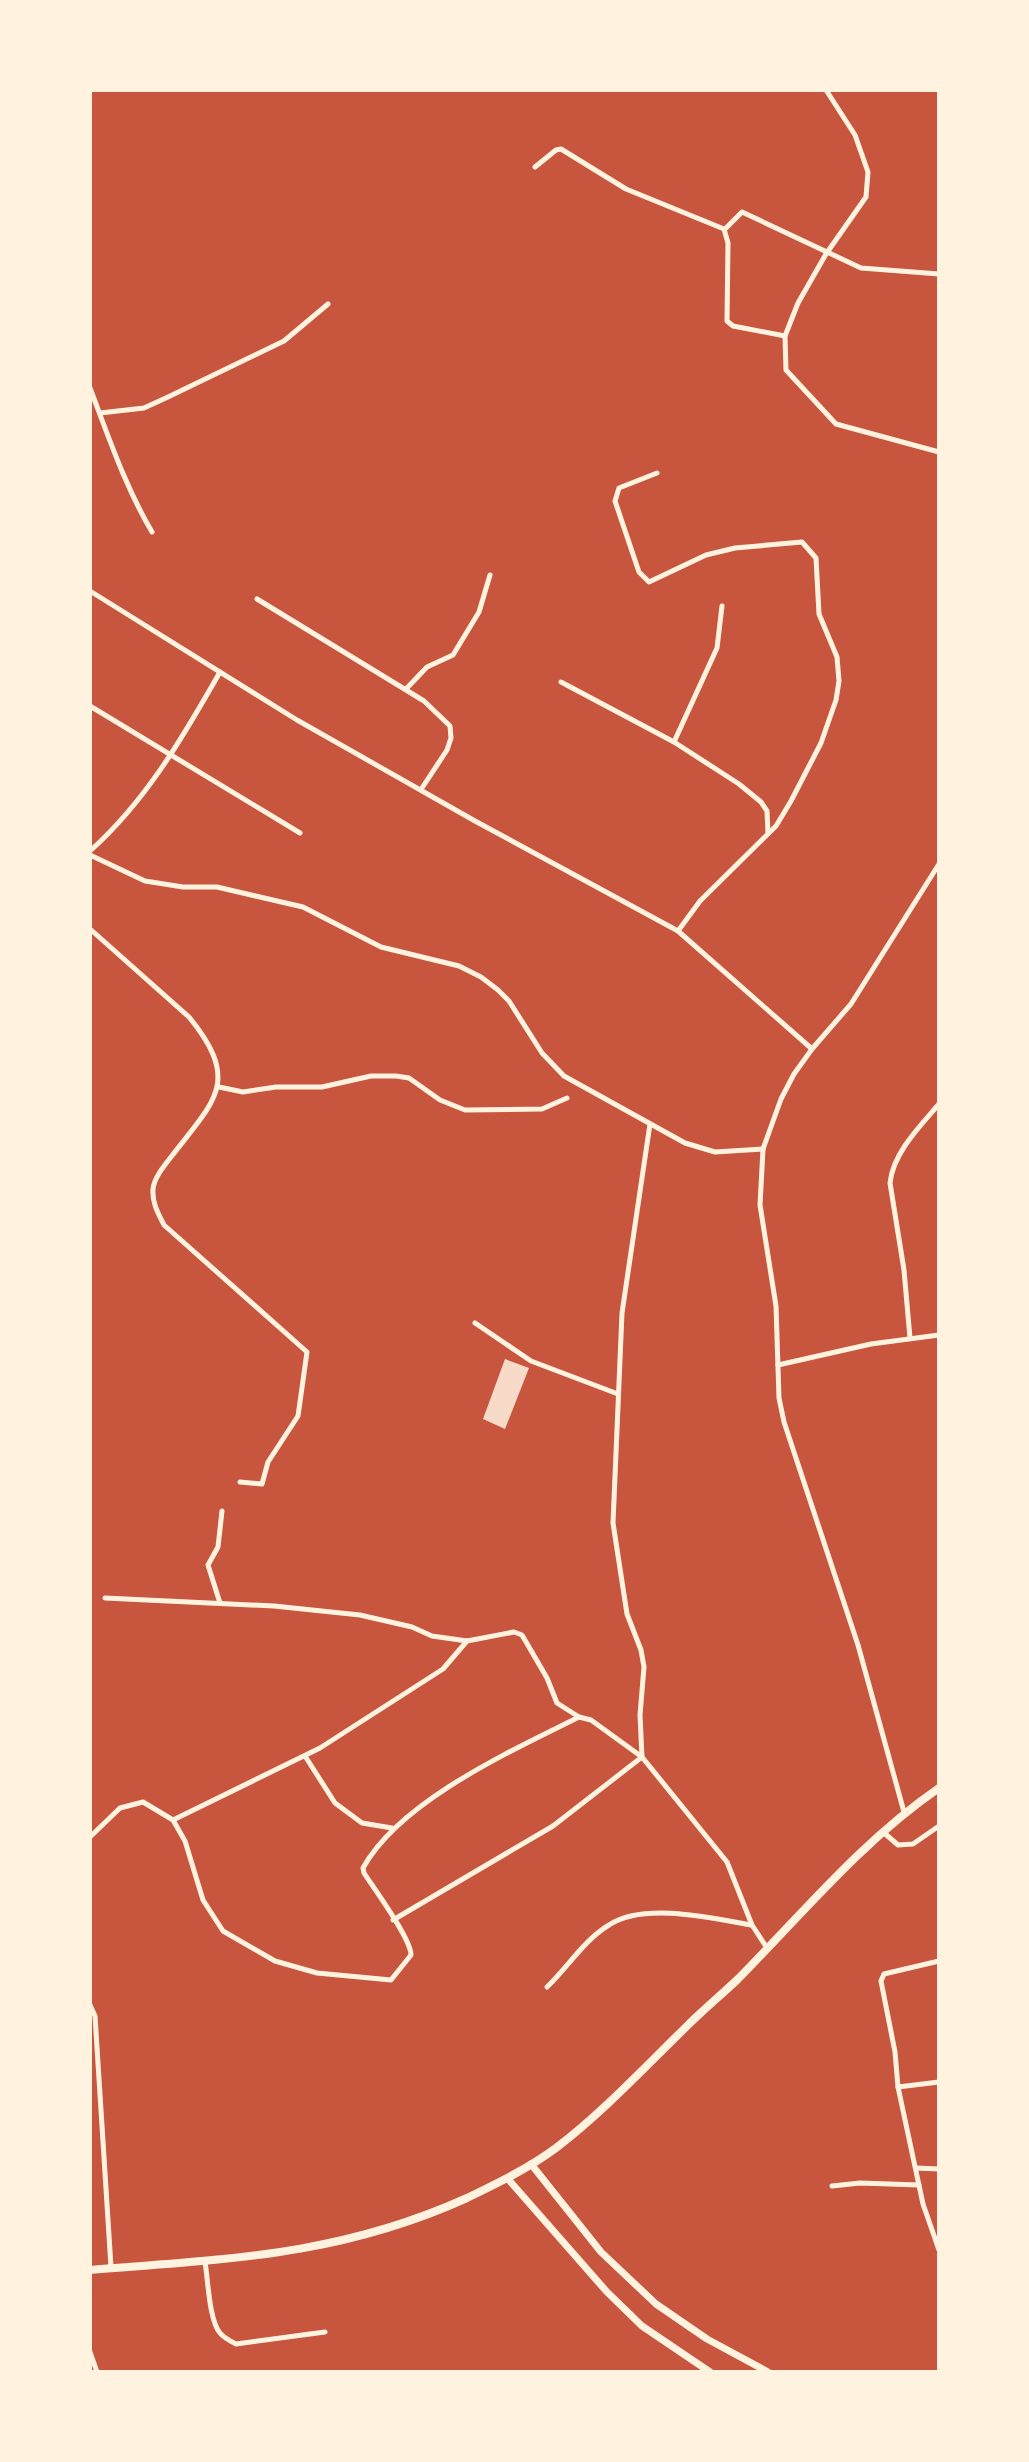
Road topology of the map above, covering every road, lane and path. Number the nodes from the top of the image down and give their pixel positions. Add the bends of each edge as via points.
1 (826, 90) edge
2 (535, 167) dead end
3 (724, 229) junction
4 (826, 254) junction
5 (939, 274) edge
6 (328, 304) dead end
7 (785, 336) junction
8 (90, 388) edge
9 (100, 413) junction
10 (939, 452) edge
11 (657, 473) dead end
12 (152, 532) dead end
13 (490, 575) dead end
14 (90, 591) edge
15 (257, 599) dead end
16 (722, 606) dead end
17 (220, 672) junction
18 (561, 682) dead end
19 (406, 689) junction
20 (90, 706) edge
21 (674, 742) junction
22 (171, 757) junction
23 (422, 789) junction
24 (300, 833) dead end
25 (768, 835) junction
26 (90, 853) edge
27 (939, 864) edge
28 (90, 929) edge
29 (678, 931) junction
30 (812, 1049) junction
31 (219, 1087) junction
32 (567, 1098) dead end
33 (939, 1104) edge
34 (650, 1124) junction
35 (763, 1149) junction
36 (475, 1323) dead end
37 (939, 1335) edge
38 (910, 1338) junction
39 (778, 1365) junction
40 (618, 1394) junction
41 (240, 1482) dead end
42 (222, 1511) dead end
43 (105, 1598) dead end
44 (220, 1603) junction
45 (467, 1641) junction
46 (579, 1717) junction
47 (305, 1756) junction
48 (642, 1757) junction
49 (939, 1788) edge
50 (904, 1812) junction
51 (173, 1820) junction
52 (939, 1826) edge
53 (392, 1828) junction
54 (883, 1831) junction
55 (90, 1837) edge
56 (393, 1920) junction
57 (752, 1925) junction
58 (767, 1948) junction
59 (939, 1961) edge
60 (547, 1987) dead end
61 (90, 2005) edge
62 (939, 2082) edge
63 (898, 2087) junction
64 (531, 2164) junction
65 (916, 2168) junction
66 (939, 2169) edge
67 (508, 2179) junction
68 (919, 2185) junction
69 (832, 2186) dead end
70 (939, 2250) edge
71 (205, 2261) junction
72 (111, 2268) junction
73 (90, 2270) edge
74 (325, 2332) dead end
75 (90, 2352) edge
76 (97, 2372) edge
77 (710, 2372) edge
78 (768, 2372) edge

1 - 4 street via 855,135 868,172 866,197
2 - 3 street via 561,149 626,189
3 - 4 street via 742,212
3 - 7 street via 727,321
4 - 5 street via 861,268
4 - 7 street
6 - 9 street via 284,341 168,397 144,408
7 - 10 street via 786,370 836,424
8 - 9 street
9 - 12 street via 116,461
11 - 25 street via 619,488 615,501 639,572 649,582 706,555 735,548 802,542 816,558 819,614 837,657 839,681 821,743
13 - 19 street via 479,612 453,655 427,667
14 - 17 street
15 - 19 street
16 - 21 street via 717,648
17 - 22 street
17 - 23 street
18 - 21 street
19 - 23 street via 450,726 447,750
20 - 22 street
21 - 25 street via 761,802 767,811
22 - 24 street
22 - 26 street via 120,824
23 - 29 street
25 - 29 street via 700,901
26 - 34 street via 145,881 217,887 303,907 381,947 459,966 503,995 564,1076
27 - 30 street via 851,1004
28 - 31 street via 201,1032 217,1063
29 - 30 street
30 - 35 street via 781,1099
31 - 32 street via 243,1092 396,1076 465,1110 542,1109
31 - 41 street via 158,1176 154,1203 164,1225 307,1352 298,1416 268,1462 262,1484
33 - 38 street via 891,1173
34 - 35 street via 715,1152
34 - 40 street via 622,1313
35 - 39 street via 760,1205 776,1306
36 - 40 street via 531,1361
37 - 38 street
38 - 39 street
39 - 50 street via 788,1441 858,1645
40 - 48 street via 613,1523 627,1614 644,1667
42 - 44 street via 218,1547 208,1565
43 - 44 street
44 - 45 street via 360,1615
45 - 46 street via 522,1635 557,1703
45 - 47 street via 443,1669
46 - 48 street
46 - 53 street via 457,1781
47 - 51 street
47 - 53 street via 335,1803 362,1823
48 - 56 street via 553,1826
48 - 57 street via 727,1862
49 - 50 highway
50 - 54 highway
51 - 55 street via 143,1802 120,1808
51 - 56 street via 203,1900 223,1931 275,1961 317,1973 391,1980 411,1955
52 - 54 street via 913,1844 898,1845
53 - 56 street via 363,1868
54 - 58 highway
57 - 58 street
57 - 60 street via 689,1915 634,1915 589,1940
58 - 64 highway via 611,2101
59 - 63 street via 893,1970 881,1981
61 - 72 street via 102,2095
62 - 63 street
63 - 65 street
64 - 67 highway
64 - 78 main road via 601,2252 656,2304
65 - 66 street
65 - 68 street
67 - 71 highway via 433,2215 350,2240
67 - 77 main road via 642,2326
68 - 69 street
68 - 70 street
71 - 72 highway
71 - 74 street via 214,2321 228,2340 236,2344
72 - 73 highway
75 - 76 street

